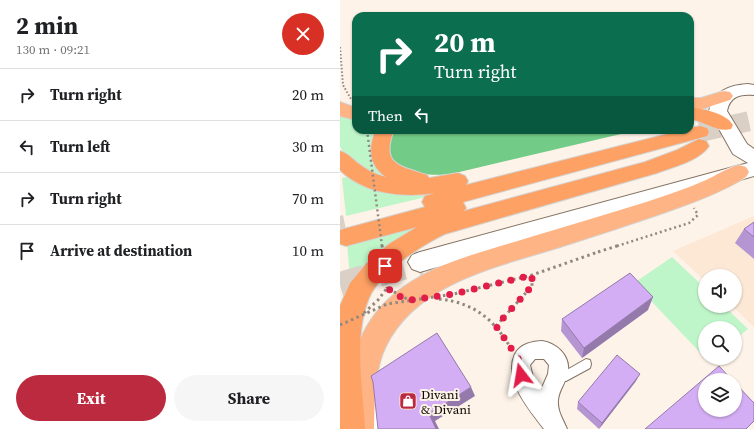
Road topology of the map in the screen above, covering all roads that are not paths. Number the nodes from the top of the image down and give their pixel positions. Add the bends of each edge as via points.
1 (754, 90) edge
2 (724, 96) junction
3 (694, 104) edge
4 (694, 114) edge
5 (724, 125) junction
6 (383, 134) edge
7 (699, 139) junction
8 (340, 158) edge
9 (742, 165) edge
10 (471, 178) junction
11 (345, 231) tunnel mouth
12 (420, 262) tunnel mouth
13 (586, 364) dead end
14 (558, 376) junction
15 (376, 391) edge
16 (554, 426) edge
17 (350, 429) edge
18 (359, 429) edge
19 (376, 429) edge

1 - 2 main road via 738,90
2 - 3 highway
2 - 5 main road via 718,111
4 - 5 highway via 706,116
5 - 9 main road
6 - 10 highway via 378,150 380,159 394,172 414,179
7 - 10 highway via 615,143
7 - 11 highway via 651,157
7 - 17 highway via 684,155 650,168 439,227 398,250 375,270 360,291 352,311 347,337
8 - 10 highway via 351,169 388,186 436,187
9 - 12 main road
9 - 18 highway via 722,183 462,268 423,286 397,307 372,345 360,395
13 - 14 lane via 569,375
14 - 16 street via 548,398 548,411
14 - 16 street via 560,370 555,357 544,350 532,351 521,363 524,382
15 - 19 lane

